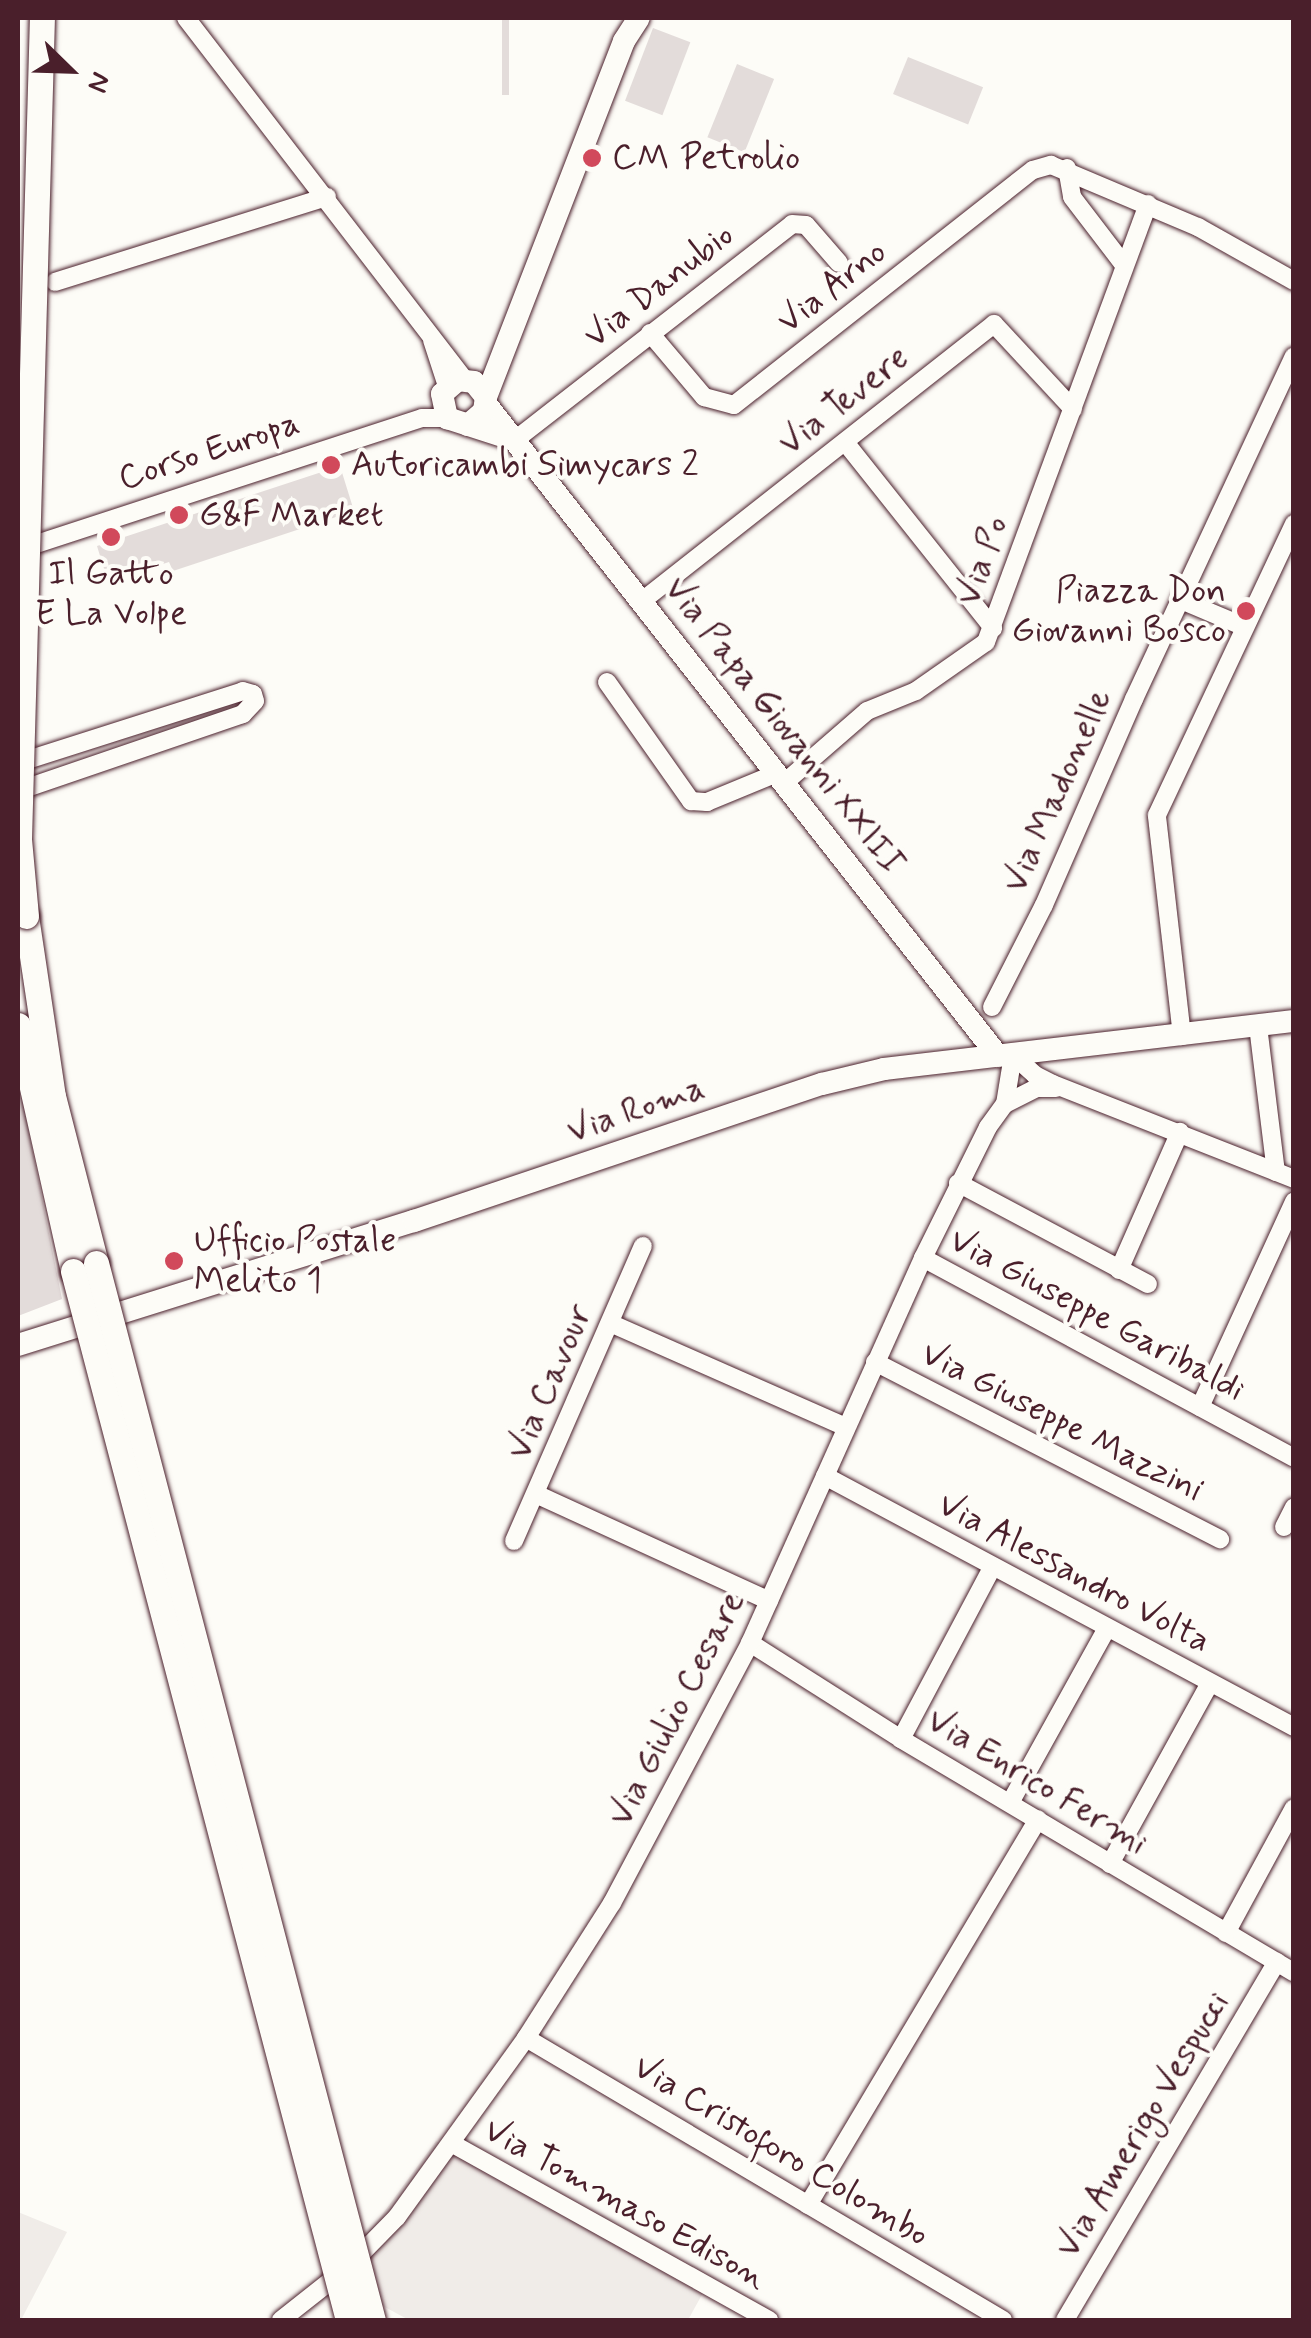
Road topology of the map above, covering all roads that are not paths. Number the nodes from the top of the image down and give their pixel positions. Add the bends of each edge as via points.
1 (42, 18) edge
2 (186, 18) edge
3 (638, 18) edge
4 (1066, 168) junction
5 (327, 197) junction
6 (1148, 204) junction
7 (839, 263) dead end
8 (1124, 266) junction
9 (55, 282) dead end
10 (1294, 282) edge
11 (510, 331) junction
12 (650, 334) junction
13 (1294, 356) edge
14 (455, 385) junction
15 (486, 400) junction
16 (1073, 410) junction
17 (422, 418) junction
18 (458, 422) junction
19 (515, 440) junction
20 (845, 442) junction
21 (1294, 524) edge
22 (18, 550) edge
23 (1180, 600) junction
24 (642, 602) junction
25 (1245, 626) junction
26 (993, 628) junction
27 (607, 682) dead end
28 (18, 763) edge
29 (779, 779) junction
30 (18, 791) edge
31 (992, 1007) dead end
32 (1294, 1022) edge
33 (18, 1026) edge
34 (1258, 1026) junction
35 (1182, 1036) junction
36 (1006, 1055) junction
37 (1037, 1064) junction
38 (1066, 1088) junction
39 (1005, 1104) junction
40 (1180, 1132) junction
41 (1285, 1176) edge
42 (958, 1182) junction
43 (1294, 1202) edge
44 (642, 1246) dead end
45 (922, 1258) junction
46 (84, 1267) junction
47 (1119, 1270) junction
48 (1148, 1284) dead end
49 (610, 1324) junction
50 (18, 1345) edge
51 (875, 1362) junction
52 (1200, 1406) junction
53 (846, 1428) junction
54 (1294, 1458) edge
55 (825, 1476) junction
56 (538, 1496) junction
57 (1294, 1507) edge
58 (1284, 1527) dead end
59 (1220, 1539) dead end
60 (514, 1541) dead end
61 (992, 1568) junction
62 (769, 1600) junction
63 (1108, 1628) junction
64 (750, 1643) junction
65 (1210, 1683) junction
66 (1294, 1727) edge
67 (901, 1739) junction
68 (1010, 1803) junction
69 (1294, 1808) edge
70 (1038, 1819) junction
71 (1110, 1864) junction
72 (1226, 1932) junction
73 (1285, 1967) edge
74 (526, 2038) junction
75 (450, 2143) junction
76 (808, 2205) junction
77 (281, 2320) edge
78 (348, 2320) edge
79 (374, 2320) edge
80 (769, 2320) edge
81 (1003, 2320) edge
82 (1065, 2320) edge

1 - 46 highway, bridge via 19,840
2 - 5 street
3 - 11 main road
4 - 6 street
4 - 8 street via 1072,197
4 - 12 street, Via Arno via 1032,170 734,405 704,398
5 - 9 street
5 - 14 street via 427,326
6 - 8 street, Via Po
6 - 10 street
7 - 12 street, Via Danubio via 806,224 792,224
8 - 16 street, Via Po
11 - 14 main road
11 - 15 main road
12 - 19 street, Via Danubio
13 - 23 street, Via Madonelle
14 - 15 main road, Via Papa Giovanni XXIII
14 - 17 street
14 - 18 main road
15 - 18 main road via 480,418
15 - 19 main road, Via Papa Giovanni XXIII
16 - 20 street, Via Tevere via 994,324
16 - 26 street, Via Po
17 - 18 street, Corso Europa
17 - 22 street, Corso Europa
18 - 19 main road
19 - 24 main road, Via Papa Giovanni XXIII
20 - 24 street, Via Tevere
20 - 26 street
21 - 25 street
23 - 25 street
23 - 31 street, Via Madonelle
24 - 29 main road, Via Papa Giovanni XXIII
25 - 35 street via 1156,821
26 - 29 street, Via Po via 975,653 906,696 867,711
27 - 29 street, Via Po via 691,801
28 - 30 street via 243,691 255,701 243,714
29 - 36 main road, Via Papa Giovanni XXIII
32 - 34 main road, Via Roma
33 - 46 highway
34 - 35 main road, Via Roma
34 - 41 street
35 - 37 main road, Via Roma
36 - 37 main road, Via Roma
36 - 39 street, Via Giulio Cesare
36 - 50 main road, Via Roma via 884,1069 822,1084
37 - 38 street
38 - 39 street via 1036,1088
38 - 40 street
39 - 42 street, Via Giulio Cesare
40 - 41 street
40 - 47 street
42 - 45 street, Via Giulio Cesare
42 - 47 street
43 - 52 street
44 - 49 street, Via Cavour
45 - 51 street, Via Giulio Cesare
45 - 52 street, Via Giuseppe Garibaldi
46 - 78 highway, bridge
46 - 79 highway, bridge
47 - 48 street
49 - 53 street
49 - 56 street, Via Cavour
51 - 53 street, Via Giulio Cesare
51 - 59 street, Via Giuseppe Mazzini
52 - 54 street, Via Giuseppe Garibaldi
53 - 55 street, Via Giulio Cesare
55 - 61 street, Via Alessandro Volta
55 - 62 street, Via Giulio Cesare
56 - 60 street, Via Cavour
56 - 62 street
57 - 58 street
61 - 63 street, Via Alessandro Volta
61 - 67 street
62 - 64 street, Via Giulio Cesare
63 - 65 street, Via Alessandro Volta
63 - 68 street
64 - 67 street, Via Enrico Fermi
64 - 74 street, Via Giulio Cesare via 621,1887
65 - 66 street, Via Alessandro Volta
65 - 71 street
67 - 68 street, Via Enrico Fermi
68 - 70 street, Via Enrico Fermi
69 - 72 street
70 - 71 street, Via Enrico Fermi
70 - 76 street
71 - 72 street, Via Enrico Fermi
72 - 73 street, Via Enrico Fermi
73 - 82 street, Via Amerigo Vespucci
74 - 75 street, Via Giulio Cesare
74 - 76 street, Via Cristoforo Colombo
75 - 77 street, Via Giulio Cesare via 378,2237
75 - 80 street, Via Tommaso Edison
76 - 81 street, Via Cristoforo Colombo

